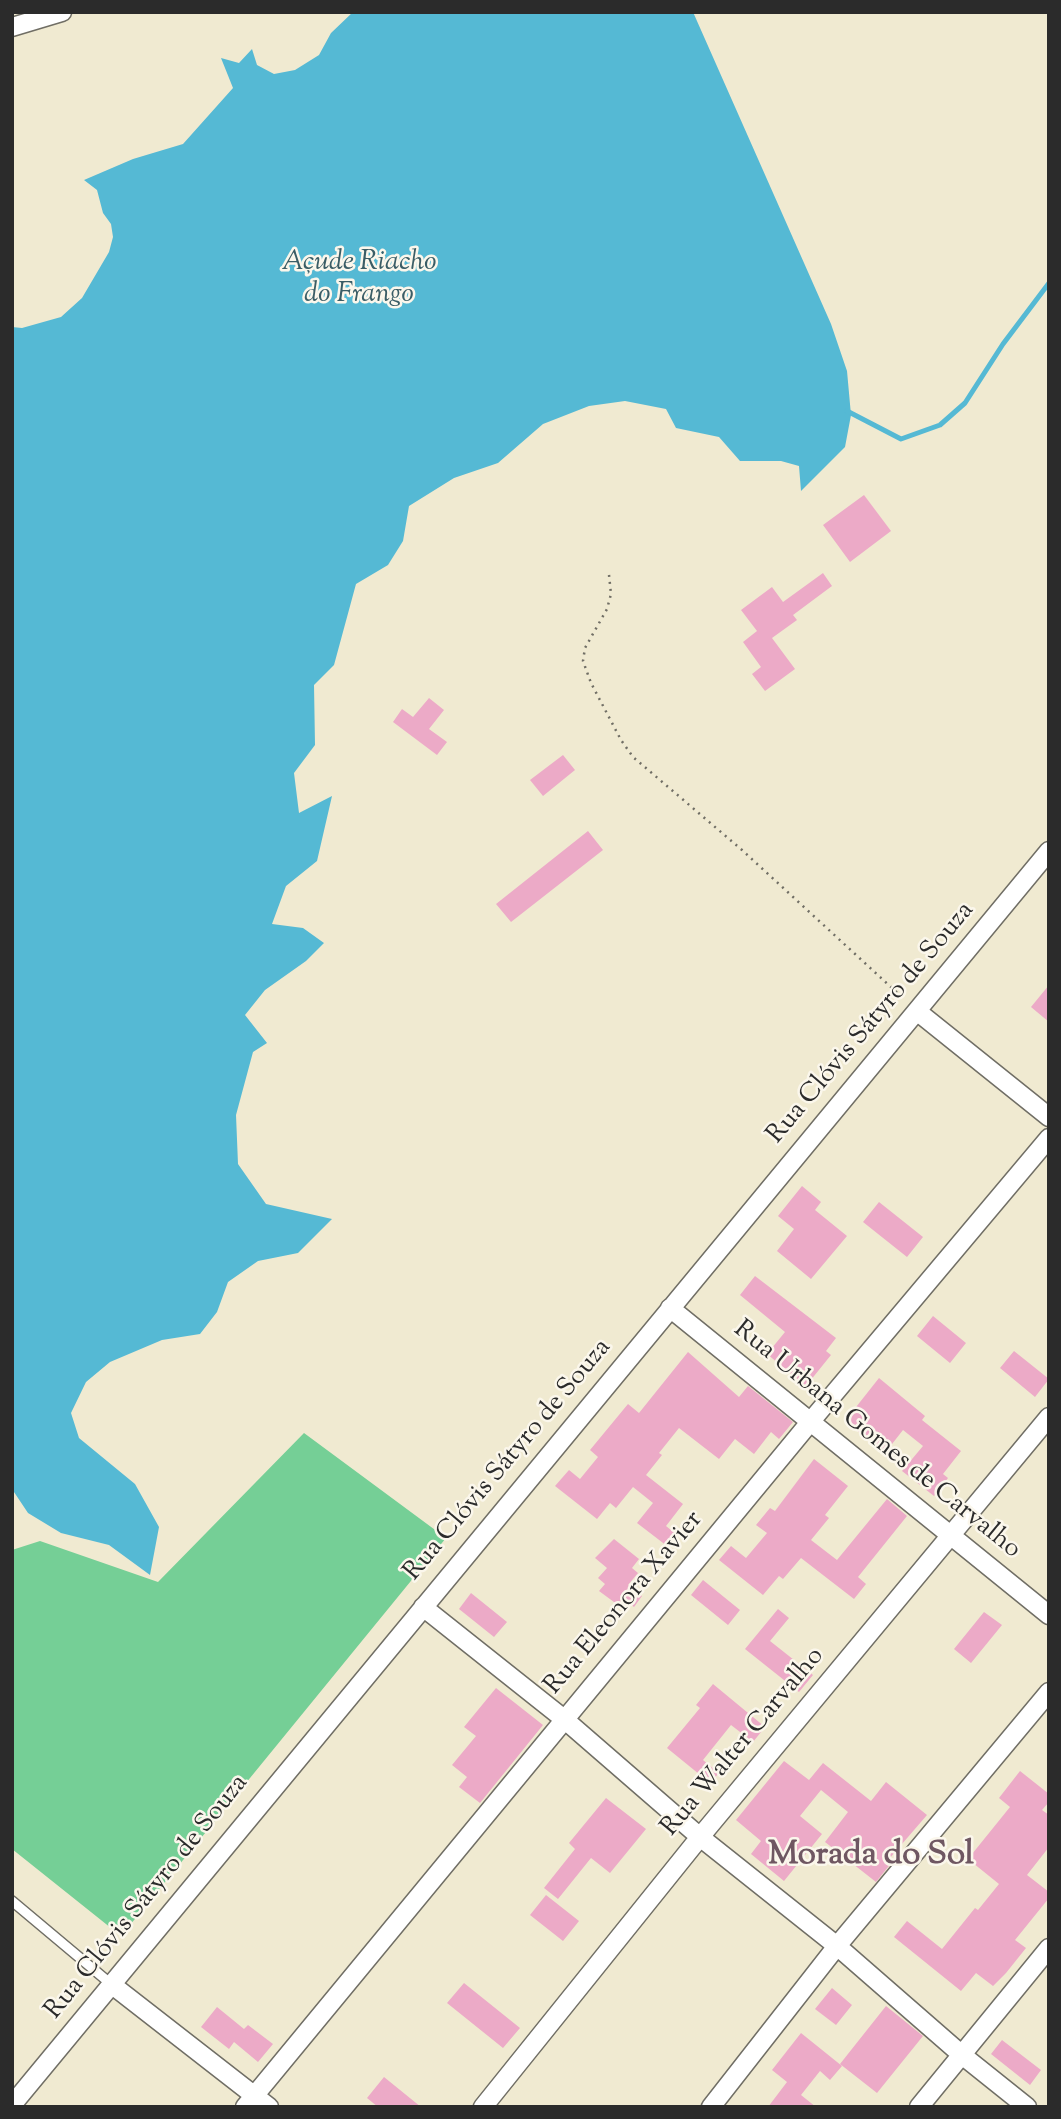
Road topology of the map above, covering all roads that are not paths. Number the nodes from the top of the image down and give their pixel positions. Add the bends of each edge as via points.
1 (62, 12) edge
2 (15, 22) edge
3 (1049, 851) edge
4 (918, 1012) junction
5 (1049, 1117) edge
6 (1049, 1138) edge
7 (670, 1308) junction
8 (1049, 1417) edge
9 (811, 1421) junction
10 (949, 1536) junction
11 (423, 1607) junction
12 (1049, 1615) edge
13 (1049, 1692) edge
14 (564, 1719) junction
15 (701, 1837) junction
16 (12, 1901) edge
17 (837, 1946) junction
18 (1049, 1948) edge
19 (111, 1984) junction
20 (962, 2054) junction
21 (250, 2101) edge
22 (12, 2105) edge
23 (269, 2107) edge
24 (483, 2107) edge
25 (711, 2107) edge
26 (919, 2107) edge
27 (1027, 2107) edge

1 - 2 street
3 - 4 street, Rua Clóvis Sátyro de Souza
4 - 5 street
4 - 7 street, Rua Clóvis Sátyro de Souza
6 - 9 street, Rua Eleonora Xavier
7 - 9 street, Rua Urbana Gomes de Carvalho
7 - 11 street, Rua Clóvis Sátyro de Souza
8 - 10 street, Rua Walter Carvalho
9 - 10 street, Rua Urbana Gomes de Carvalho
9 - 14 street, Rua Eleonora Xavier
10 - 12 street, Rua Urbana Gomes de Carvalho
10 - 15 street, Rua Walter Carvalho
11 - 14 street
11 - 19 street, Rua Clóvis Sátyro de Souza
13 - 17 street
14 - 15 street
14 - 21 street, Rua Eleonora Xavier
15 - 17 street
15 - 24 street, Rua Walter Carvalho
16 - 19 lane
17 - 20 street
17 - 25 street
18 - 20 street
19 - 21 street
19 - 22 street, Rua Clóvis Sátyro de Souza
20 - 26 street
20 - 27 street
21 - 23 street

